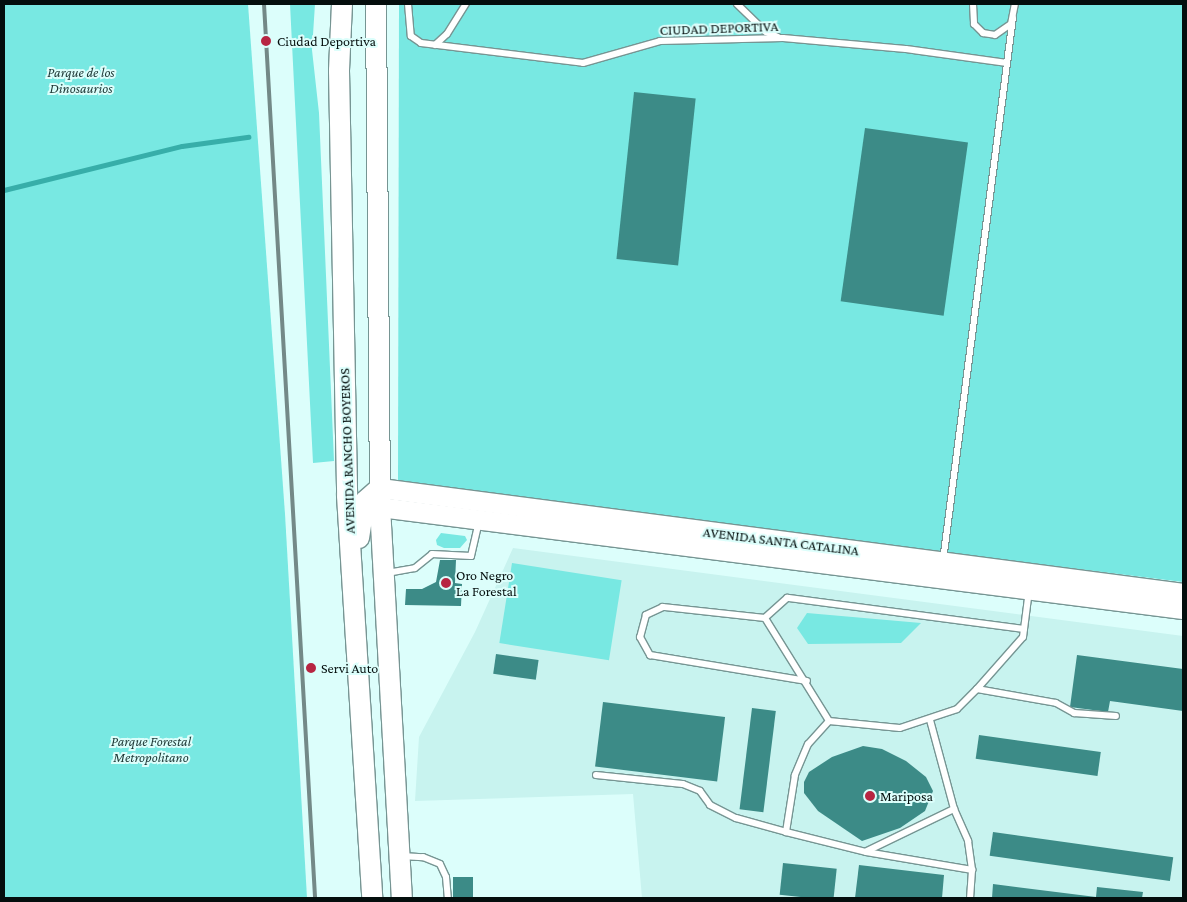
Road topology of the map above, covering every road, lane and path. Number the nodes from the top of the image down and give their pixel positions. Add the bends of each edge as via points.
1 (342, 4) edge
2 (376, 4) edge
3 (408, 4) edge
4 (466, 4) edge
5 (737, 4) edge
6 (973, 4) edge
7 (1015, 4) edge
8 (1013, 17) junction
9 (783, 38) junction
10 (435, 45) junction
11 (1007, 63) junction
12 (346, 438) junction
13 (380, 491) junction
14 (480, 520) junction
15 (943, 562) junction
16 (384, 573) junction
17 (352, 574) junction
18 (1029, 589) junction
19 (1183, 593) edge
20 (1183, 609) edge
21 (765, 618) junction
22 (1024, 629) junction
23 (806, 681) junction
24 (977, 690) junction
25 (1116, 716) dead end
26 (930, 720) junction
27 (829, 721) junction
28 (596, 775) dead end
29 (954, 809) junction
30 (786, 832) junction
31 (866, 852) junction
32 (400, 856) junction
33 (972, 870) junction
34 (372, 898) edge
35 (402, 898) edge
36 (448, 898) edge
37 (970, 898) edge

1 - 12 highway, AVENIDA RANCHO BOYEROS via 339,71
2 - 13 highway
3 - 10 lane, CIUDAD DEPORTIVA via 411,36 420,44
4 - 10 lane via 454,25
5 - 9 lane via 766,32
6 - 8 lane via 972,18 983,33 1001,34
7 - 8 lane
8 - 11 lane
9 - 10 lane, CIUDAD DEPORTIVA via 660,41 583,63
9 - 11 lane, CIUDAD DEPORTIVA via 906,49
11 - 15 lane
12 - 13 highway via 352,484
12 - 17 highway, AVENIDA RANCHO BOYEROS
13 - 14 main road, AVENIDA SANTA CATALINA
13 - 15 main road, AVENIDA SANTA CATALINA
13 - 16 highway
13 - 17 highway
14 - 16 lane via 471,556 432,554 415,568
14 - 18 main road, AVENIDA SANTA CATALINA
15 - 19 main road, AVENIDA SANTA CATALINA
16 - 32 highway
17 - 34 highway, AVENIDA RANCHO BOYEROS
18 - 20 main road, AVENIDA SANTA CATALINA
18 - 22 lane
21 - 22 lane via 787,598
21 - 23 lane
21 - 23 lane via 663,606 646,615 640,637 650,655
22 - 24 lane via 1023,637
23 - 27 lane
24 - 25 lane via 1056,703 1074,713
24 - 26 lane via 957,709
26 - 27 lane via 900,728
26 - 29 lane
27 - 30 lane via 808,744 795,775
28 - 30 lane via 683,784 700,791 710,805 736,818
29 - 31 lane
29 - 33 lane via 968,840
30 - 31 lane
31 - 33 lane
32 - 35 highway
32 - 36 lane via 423,857 440,864 446,877
33 - 37 lane

